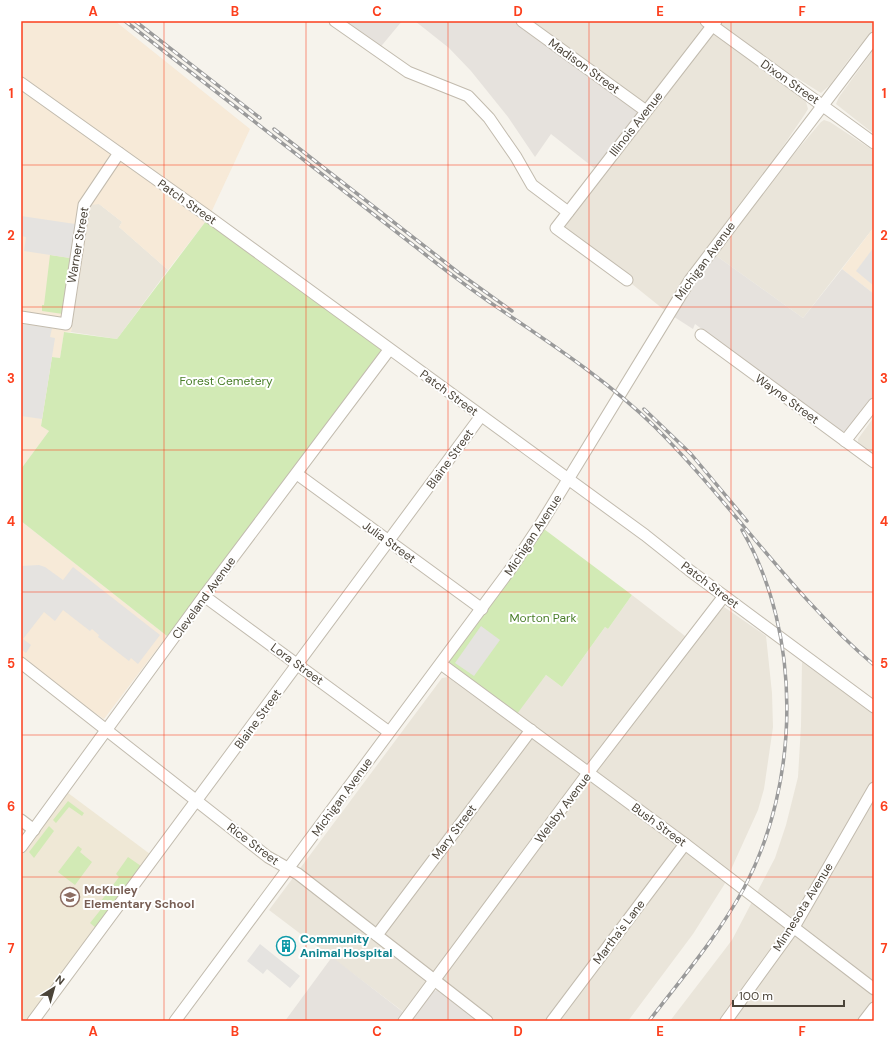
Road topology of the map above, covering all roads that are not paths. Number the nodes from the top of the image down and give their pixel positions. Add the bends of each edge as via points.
1 (335, 21) edge
2 (522, 21) edge
3 (712, 23) edge
4 (874, 38) edge
5 (21, 83) edge
6 (822, 104) junction
7 (646, 111) junction
8 (874, 143) edge
9 (119, 153) junction
10 (568, 212) junction
11 (627, 280) dead end
12 (21, 317) edge
13 (701, 335) dead end
14 (389, 350) junction
15 (874, 404) edge
16 (481, 416) junction
17 (845, 441) junction
18 (874, 462) edge
19 (297, 474) junction
20 (568, 480) junction
21 (389, 542) junction
22 (204, 596) junction
23 (724, 596) junction
24 (482, 609) junction
25 (21, 664) edge
26 (441, 664) junction
27 (298, 665) junction
28 (874, 707) edge
29 (530, 730) junction
30 (107, 731) junction
31 (389, 732) junction
32 (588, 773) junction
33 (874, 788) edge
34 (197, 802) junction
35 (21, 820) edge
36 (34, 830) junction
37 (685, 844) junction
38 (21, 847) edge
39 (289, 870) junction
40 (794, 927) junction
41 (377, 935) junction
42 (434, 980) junction
43 (874, 989) edge
44 (874, 1008) edge
45 (33, 1021) edge
46 (175, 1021) edge
47 (404, 1021) edge
48 (487, 1021) edge
49 (552, 1021) edge
50 (726, 1021) edge
51 (864, 1021) edge

1 - 10 street via 408,72 468,96 489,118 532,185
2 - 7 street, Madison Street
3 - 6 street, Dixon Street
3 - 7 street, Illinois Avenue
4 - 6 street, Michigan Avenue
5 - 9 street, Patch Street
6 - 8 street, Dixon Street
6 - 20 street, Michigan Avenue via 690,280
7 - 10 street, Illinois Avenue
9 - 12 street, Warner Street via 84,205 66,324
9 - 14 street, Patch Street
10 - 11 street, Illinois Avenue via 556,228
13 - 17 street, Wayne Street
14 - 16 street, Patch Street
14 - 19 street, Cleveland Avenue
15 - 17 street
16 - 20 street, Patch Street
16 - 21 street, Blaine Street
17 - 18 street, Wayne Street
19 - 21 street, Julia Street
19 - 22 street, Cleveland Avenue
20 - 23 street, Patch Street
20 - 24 street, Michigan Avenue
21 - 24 street, Julia Street
21 - 27 street, Blaine Street
22 - 27 street, Lora Street
22 - 30 street, Cleveland Avenue
23 - 28 street, Patch Street
23 - 32 street, Welsby Avenue
24 - 26 street, Michigan Avenue
25 - 30 street, Rice Street
26 - 29 street, Bush Street
26 - 31 street, Michigan Avenue
27 - 31 street, Lora Street
27 - 34 street, Blaine Street
29 - 32 street, Bush Street
29 - 41 street, Mary Street
30 - 34 street, Rice Street
30 - 36 street, Cleveland Avenue
31 - 39 street, Michigan Avenue
32 - 37 street, Bush Street
32 - 42 street, Welsby Avenue
33 - 40 street, Minnesota Avenue
34 - 39 street, Rice Street via 268,858
34 - 45 street, Blaine Street
35 - 36 street
36 - 38 street, Cleveland Avenue
37 - 40 street, Bush Street
37 - 49 street, Martha's Lane
39 - 41 street, Rice Street via 298,874
39 - 46 street, Michigan Avenue
40 - 43 street, Bush Street
40 - 50 street, Minnesota Avenue
41 - 42 street, Rice Street
42 - 47 street, Welsby Avenue
42 - 48 street, Rice Street
44 - 51 street

